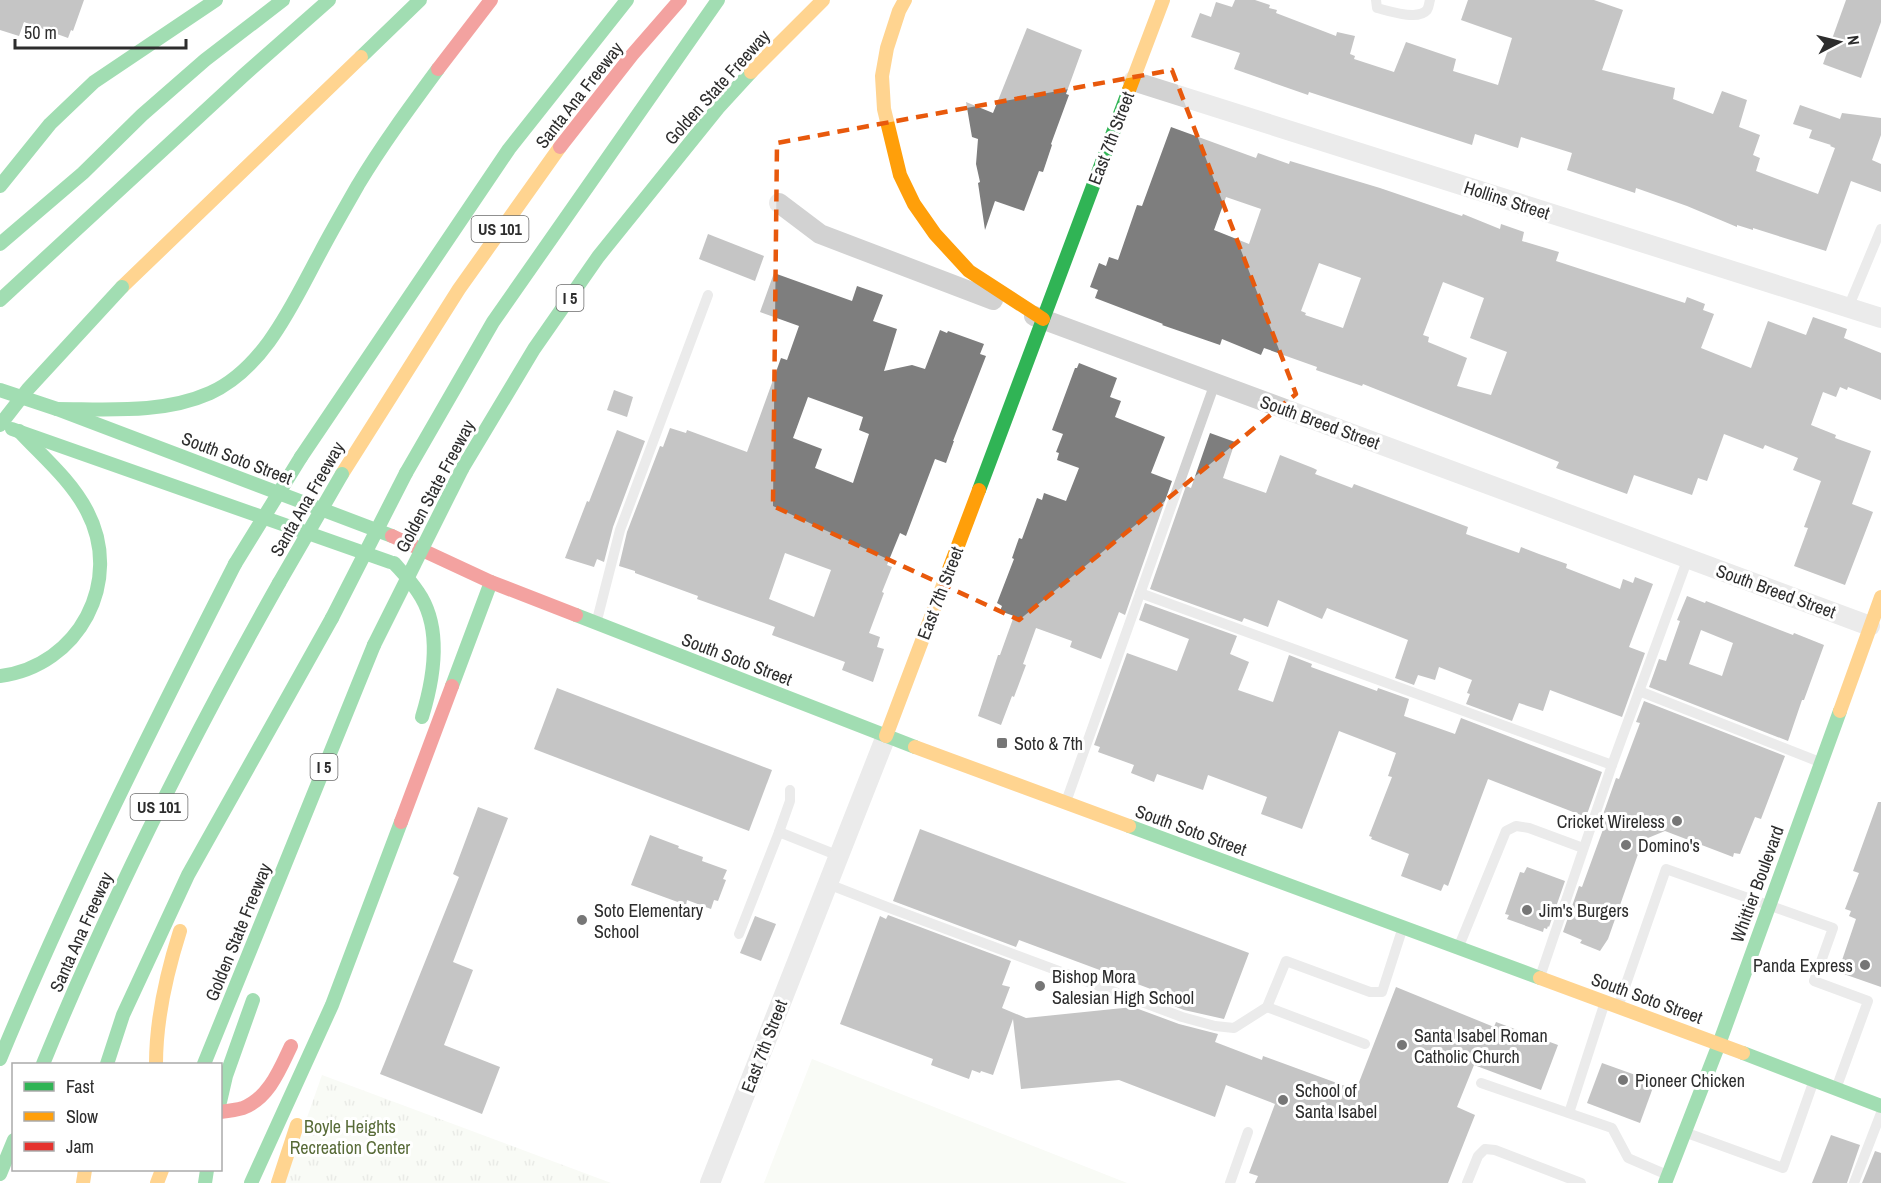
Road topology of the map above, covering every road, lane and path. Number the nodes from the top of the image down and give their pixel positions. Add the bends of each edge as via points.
1 (216, 0) edge
2 (283, 0) edge
3 (329, 0) edge
4 (420, 0) edge
5 (491, 0) edge
6 (627, 0) edge
7 (680, 0) edge
8 (718, 0) edge
9 (823, 0) edge
10 (905, 0) edge
11 (1163, 0) edge
12 (1376, 0) edge
13 (1430, 0) edge
14 (1133, 81) junction
15 (712, 92) dead end
16 (266, 129) dead end
17 (693, 137) junction
18 (0, 186) edge
19 (779, 203) dead end
20 (1881, 229) edge
21 (0, 244) edge
22 (122, 287) junction
23 (708, 295) dead end
24 (0, 300) edge
25 (1848, 308) junction
26 (1881, 318) edge
27 (1043, 319) junction
28 (1215, 383) junction
29 (0, 390) edge
30 (57, 409) junction
31 (0, 425) edge
32 (19, 431) junction
33 (1688, 558) junction
34 (394, 563) junction
35 (491, 582) junction
36 (1140, 593) junction
37 (1881, 597) edge
38 (332, 618) junction
39 (596, 623) junction
40 (1870, 626) junction
41 (0, 676) edge
42 (1639, 691) junction
43 (419, 728) dead end
44 (886, 736) junction
45 (1821, 762) junction
46 (1612, 765) junction
47 (790, 790) dead end
48 (1066, 802) junction
49 (779, 832) junction
50 (1583, 848) junction
51 (839, 856) junction
52 (828, 884) junction
53 (274, 890) junction
54 (191, 900) dead end
55 (1769, 904) junction
56 (184, 919) dead end
57 (1403, 927) junction
58 (739, 934) dead end
59 (1459, 948) junction
60 (266, 949) dead end
61 (1540, 978) junction
62 (259, 983) dead end
63 (1612, 1004) junction
64 (332, 1005) junction
65 (1268, 1007) junction
66 (296, 1034) dead end
67 (1365, 1044) dead end
68 (1719, 1044) junction
69 (0, 1059) edge
70 (44, 1063) edge
71 (108, 1063) edge
72 (156, 1063) edge
73 (205, 1063) edge
74 (314, 1077) dead end
75 (1815, 1080) junction
76 (1481, 1083) dead end
77 (1836, 1089) junction
78 (222, 1093) edge
79 (1881, 1106) edge
80 (222, 1112) edge
81 (1569, 1113) junction
82 (1881, 1113) edge
83 (300, 1117) dead end
84 (1248, 1132) dead end
85 (1685, 1132) junction
86 (12, 1145) edge
87 (0, 1174) edge
88 (1667, 1179) edge
89 (251, 1183) edge
90 (278, 1183) edge
91 (711, 1183) edge
92 (1230, 1183) edge
93 (1467, 1183) edge
94 (1581, 1183) edge
95 (1854, 1183) edge

1 - 18 main road via 94,82 50,124
2 - 21 main road via 205,60
3 - 24 main road
4 - 22 main road
5 - 30 main road via 375,158 278,327 233,379 210,393 149,408
6 - 69 main road, Santa Ana Freeway / US 101, bridge via 509,149 301,457 235,564 128,775 30,984
7 - 70 main road, Santa Ana Freeway / US 101, bridge via 568,136 472,269 342,474 201,724 102,926
8 - 38 main road, bridge via 493,322 406,473
9 - 17 main road, Golden State Freeway / I 5 via 757,65
10 - 27 main road via 887,48 882,76 884,109 900,175 935,234 969,271
11 - 14 main road, East 7th Street
12 - 13 lane via 1377,8 1419,15 1427,10
14 - 25 street, Hollins Street
14 - 27 main road, East 7th Street
15 - 17 main road
16 - 22 main road
17 - 53 main road, Golden State Freeway / I 5, bridge via 598,257 534,349 462,469 374,645
19 - 27 street, South Breed Street via 820,234
20 - 25 lane
22 - 31 main road, bridge
23 - 39 lane via 620,530
25 - 26 street, Hollins Street
27 - 28 street, South Breed Street
27 - 44 main road, East 7th Street
28 - 33 street, South Breed Street
28 - 36 lane
29 - 30 main road, South Soto Street
30 - 35 main road, South Soto Street via 406,541
31 - 32 main road, South Soto Street
32 - 34 main road, South Soto Street
32 - 41 main road via 88,512 97,538 99,584 76,634 59,652 39,666
33 - 40 street, South Breed Street
33 - 42 lane
34 - 35 main road, South Soto Street
34 - 43 main road via 419,593 431,622 435,652 432,679
35 - 39 main road, South Soto Street
35 - 64 main road
36 - 46 lane
36 - 48 lane
37 - 40 main road, Whittier Boulevard
38 - 54 main road
38 - 71 main road via 188,875 123,1015
39 - 44 main road, South Soto Street
40 - 45 main road, Whittier Boulevard
42 - 45 lane
42 - 46 lane
44 - 48 main road, South Soto Street
44 - 51 street, East 7th Street
45 - 55 main road, Whittier Boulevard
46 - 50 lane
47 - 49 lane
48 - 57 main road, South Soto Street
49 - 51 lane
49 - 58 lane
50 - 59 lane via 1529,828 1516,826 1506,831
50 - 61 lane
51 - 52 street, East 7th Street
52 - 65 lane via 1182,1017 1234,1028
52 - 91 street, East 7th Street
53 - 60 main road
53 - 73 main road, Golden State Freeway / I 5
55 - 63 lane via 1666,868
55 - 68 main road, Whittier Boulevard
55 - 77 lane via 1833,928 1814,981 1868,1001
56 - 72 main road via 164,984
57 - 59 main road, South Soto Street
57 - 65 lane via 1382,992 1370,992 1286,961
59 - 61 main road, South Soto Street
61 - 63 main road, South Soto Street
62 - 78 main road
63 - 68 main road, South Soto Street
63 - 81 lane
64 - 74 main road
64 - 89 main road
65 - 67 lane
66 - 80 main road via 265,1092 250,1105
68 - 75 main road, South Soto Street
68 - 85 main road, Whittier Boulevard
75 - 77 main road, South Soto Street
75 - 85 lane via 1783,1168
76 - 81 lane
77 - 79 main road, South Soto Street
81 - 88 lane via 1612,1128 1628,1158
82 - 95 lane
83 - 90 main road
84 - 92 lane
85 - 88 main road, Whittier Boulevard
86 - 87 main road
93 - 94 lane via 1485,1149

